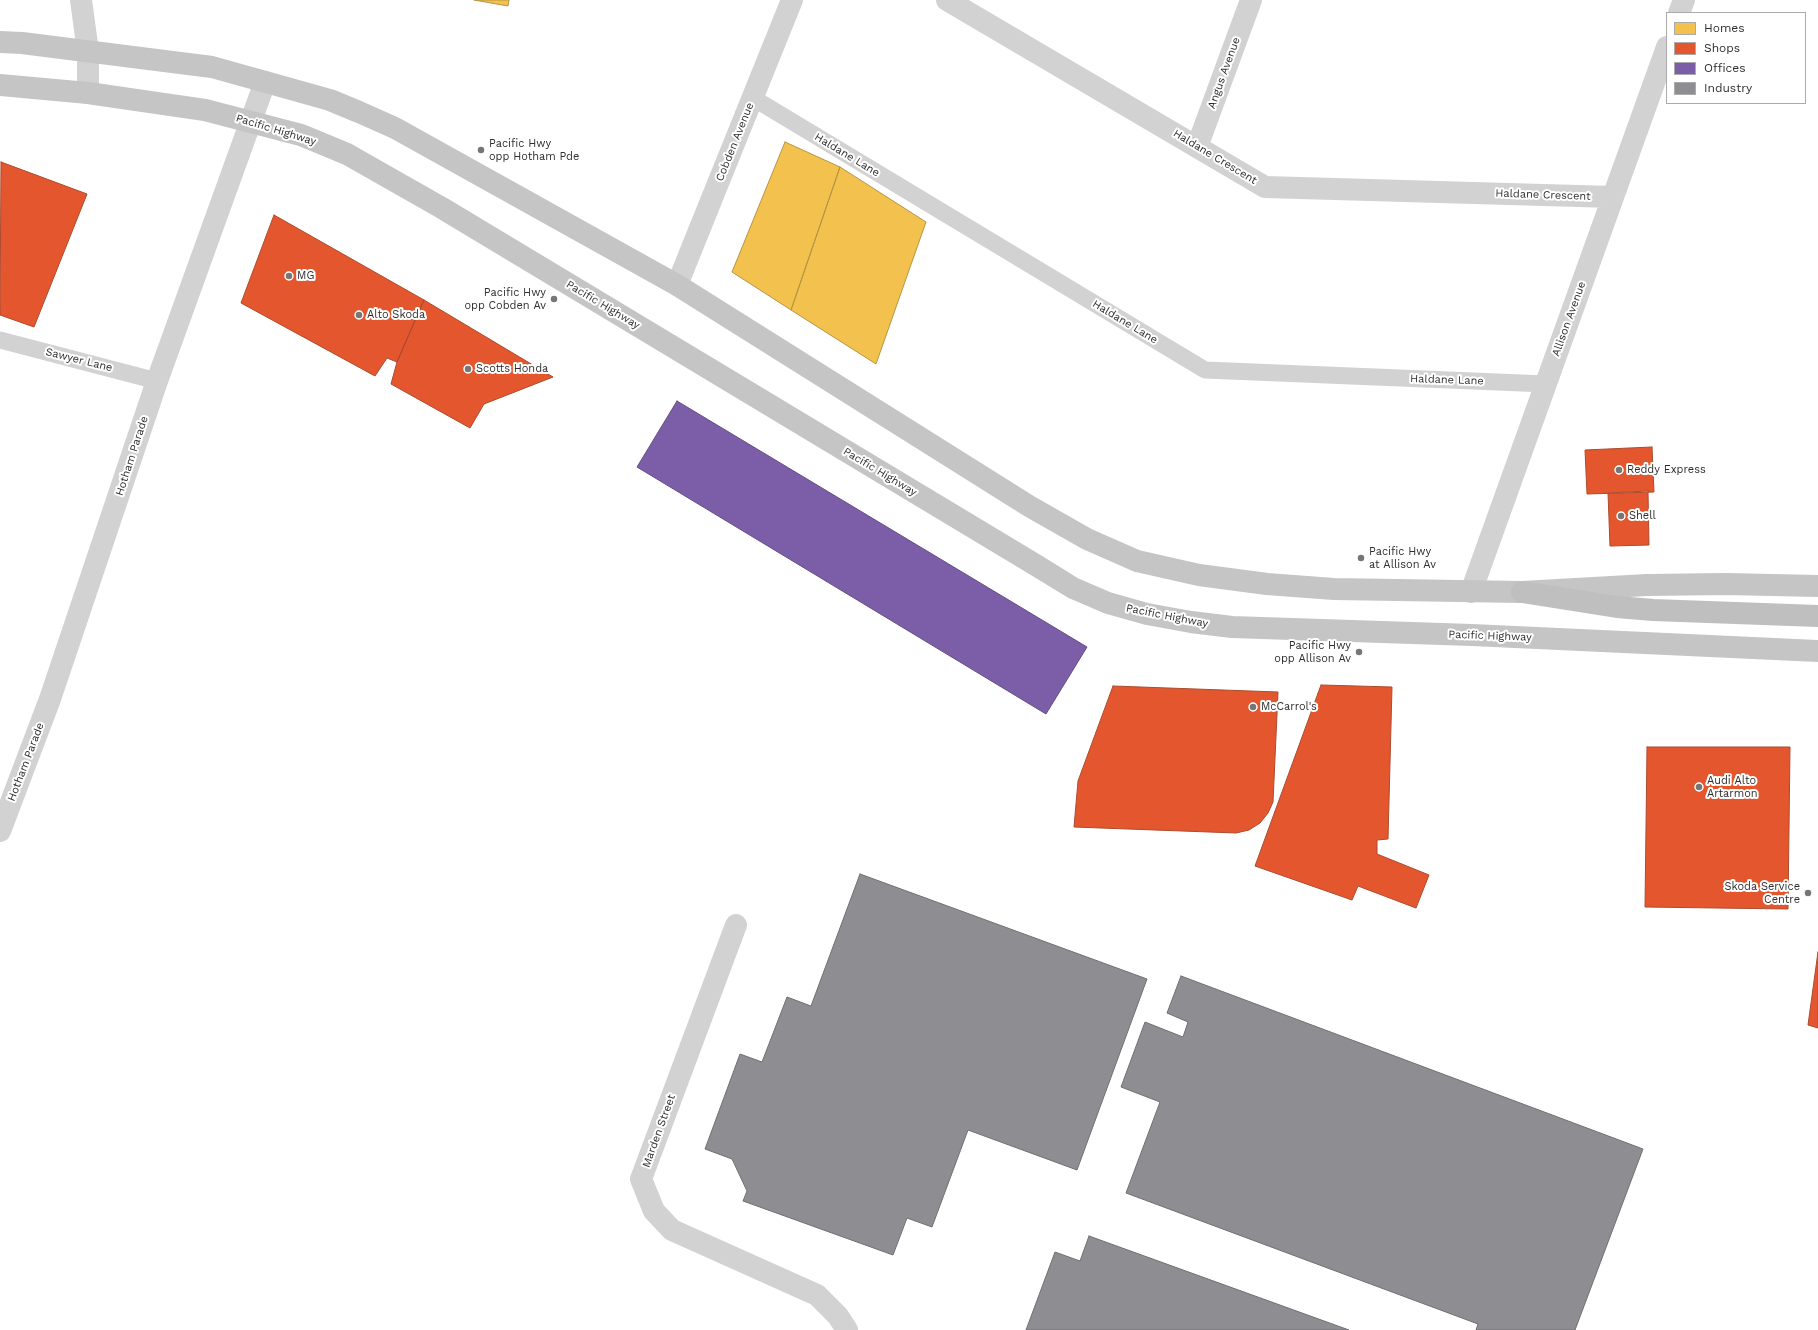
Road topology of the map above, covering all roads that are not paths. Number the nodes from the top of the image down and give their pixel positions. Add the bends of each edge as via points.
1 (80, 0) edge
2 (792, 0) edge
3 (947, 0) edge
4 (1251, 0) edge
5 (1684, 0) edge
6 (1679, 12) edge
7 (0, 42) edge
8 (1666, 50) edge
9 (88, 52) junction
10 (265, 82) junction
11 (0, 85) edge
12 (88, 93) junction
13 (752, 98) junction
14 (250, 122) junction
15 (1197, 147) junction
16 (1613, 197) junction
17 (677, 285) junction
18 (0, 340) edge
19 (157, 381) junction
20 (1546, 384) junction
21 (1818, 586) edge
22 (1471, 592) junction
23 (1522, 592) junction
24 (1818, 616) edge
25 (1818, 651) edge
26 (0, 831) edge
27 (736, 925) dead end
28 (847, 1330) edge

1 - 9 street
2 - 13 street, Cobden Avenue
3 - 15 street, Haldane Crescent
4 - 15 street, Angus Avenue
5 - 6 street
7 - 9 main road
8 - 16 street, Allison Avenue
9 - 10 main road via 212,67
9 - 12 street
10 - 14 street, Hotham Parade
10 - 17 main road via 330,100 395,128
11 - 12 main road, Pacific Highway
12 - 14 main road, Pacific Highway via 205,110
13 - 17 street, Cobden Avenue
13 - 20 lane, Haldane Lane via 1205,370
14 - 19 street, Hotham Parade
14 - 25 main road, Pacific Highway via 301,135 347,154 442,208 1039,568 1073,588 1108,603 1148,614 1232,627
15 - 16 street, Haldane Crescent via 1265,187
16 - 20 street, Allison Avenue
17 - 22 main road via 1029,506 1088,539 1137,561 1199,575 1267,584 1334,589
18 - 19 lane, Sawyer Lane
19 - 26 street, Hotham Parade via 50,699
20 - 22 street, Allison Avenue
21 - 23 main road via 1647,585
22 - 23 main road
23 - 24 highway via 1646,609
27 - 28 street, Marden Street via 641,1178 654,1211 672,1230 817,1295 838,1316

